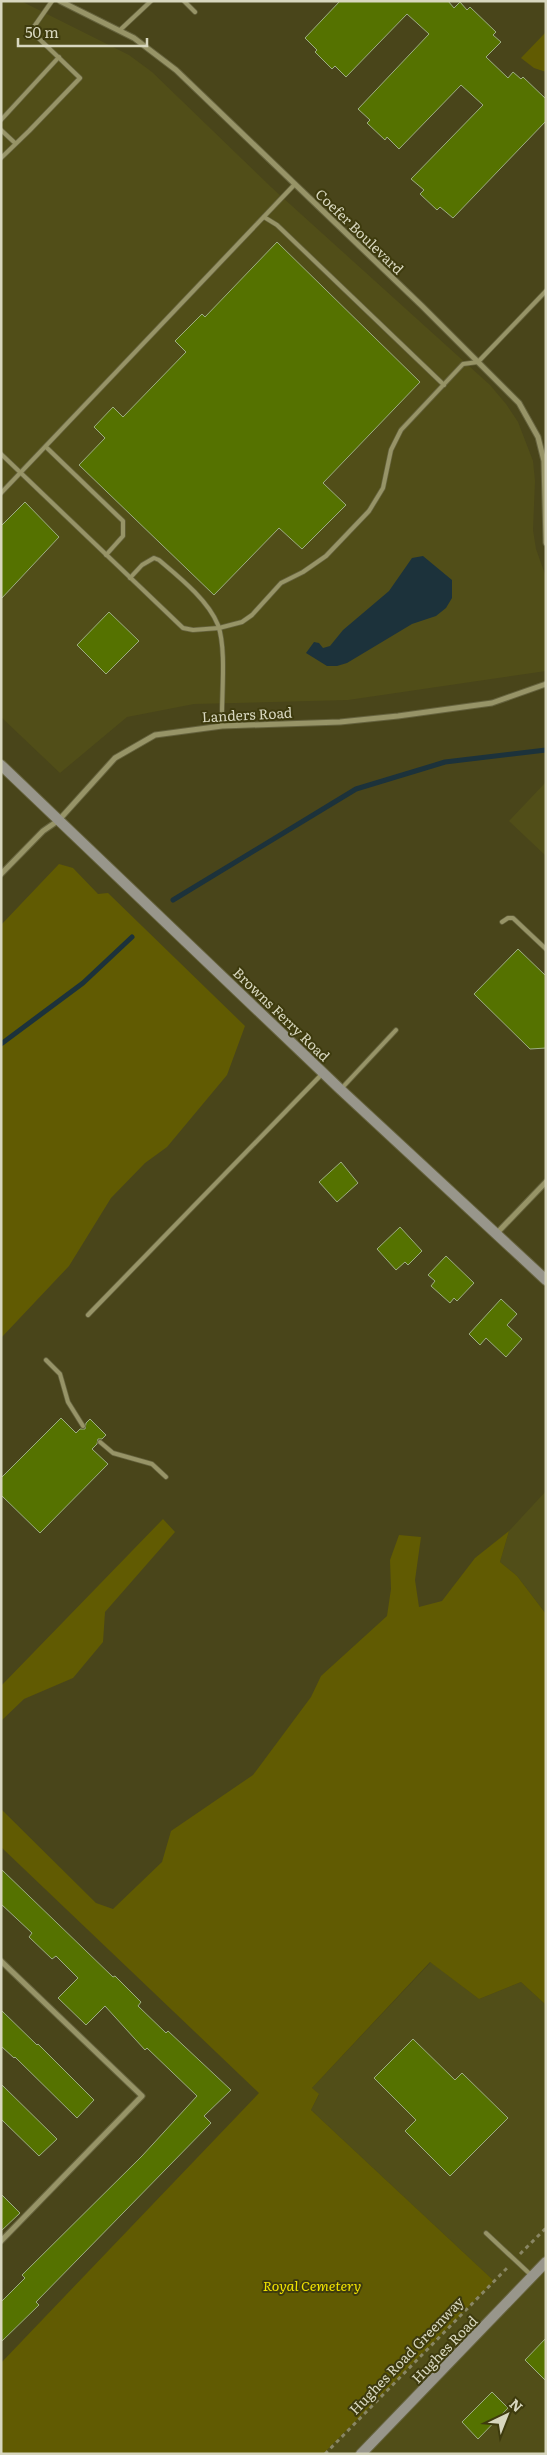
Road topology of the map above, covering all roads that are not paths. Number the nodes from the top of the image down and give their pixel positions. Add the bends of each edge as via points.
1 (52, 1) edge
2 (60, 1) edge
3 (151, 1) edge
4 (184, 1) edge
5 (195, 12) dead end
6 (120, 30) junction
7 (59, 57) junction
8 (1, 120) edge
9 (1, 130) edge
10 (15, 143) junction
11 (1, 158) edge
12 (295, 184) junction
13 (264, 217) junction
14 (546, 291) edge
15 (478, 362) junction
16 (444, 385) junction
17 (46, 446) junction
18 (1, 454) edge
19 (21, 473) junction
20 (1, 493) edge
21 (546, 543) edge
22 (106, 555) junction
23 (130, 578) junction
24 (219, 628) junction
25 (546, 684) edge
26 (222, 726) junction
27 (1, 765) edge
28 (59, 820) junction
29 (1, 874) edge
30 (502, 922) dead end
31 (546, 949) edge
32 (396, 1030) dead end
33 (324, 1073) junction
34 (340, 1089) junction
35 (546, 1182) edge
36 (496, 1234) junction
37 (546, 1280) edge
38 (88, 1315) dead end
39 (46, 1360) dead end
40 (83, 1426) dead end
41 (100, 1442) dead end
42 (166, 1478) dead end
43 (1, 1961) edge
44 (486, 2233) dead end
45 (1, 2241) edge
46 (546, 2262) edge
47 (532, 2276) junction
48 (361, 2454) edge

1 - 7 lane via 31,31
2 - 6 street, Coefer Boulevard
3 - 6 lane
4 - 5 lane
6 - 12 street, Coefer Boulevard via 176,70
7 - 8 lane
7 - 10 lane via 80,78 30,132
9 - 10 lane
10 - 11 lane
12 - 13 lane
12 - 15 street, Coefer Boulevard
13 - 16 lane via 277,225
13 - 17 lane
14 - 15 lane
15 - 16 lane via 463,364
15 - 21 street, Coefer Boulevard via 519,403 538,437 545,473
16 - 24 lane via 401,430 391,450 383,488 369,511 326,556 281,583 252,615 242,622
17 - 19 lane
17 - 22 lane via 123,521 123,536
18 - 19 lane
19 - 20 lane
19 - 22 lane
22 - 23 lane
23 - 24 lane via 183,628
23 - 24 lane via 148,560 159,560 205,604
24 - 26 lane via 223,669
25 - 26 street, Landers Road via 492,702 398,716 340,722
26 - 28 street, Landers Road via 155,735 115,758
27 - 28 main road, Browns Ferry Road
28 - 29 street, Landers Road via 43,830
28 - 33 main road, Browns Ferry Road
30 - 31 lane via 513,918
32 - 34 lane
33 - 34 main road, Browns Ferry Road
33 - 38 lane
34 - 36 main road, Browns Ferry Road
35 - 36 street
36 - 37 main road, Browns Ferry Road
39 - 40 lane via 60,1374 68,1402
41 - 42 lane via 113,1452 152,1464
43 - 45 street via 142,2096
44 - 47 lane
46 - 47 main road, Hughes Road
47 - 48 main road, Hughes Road

